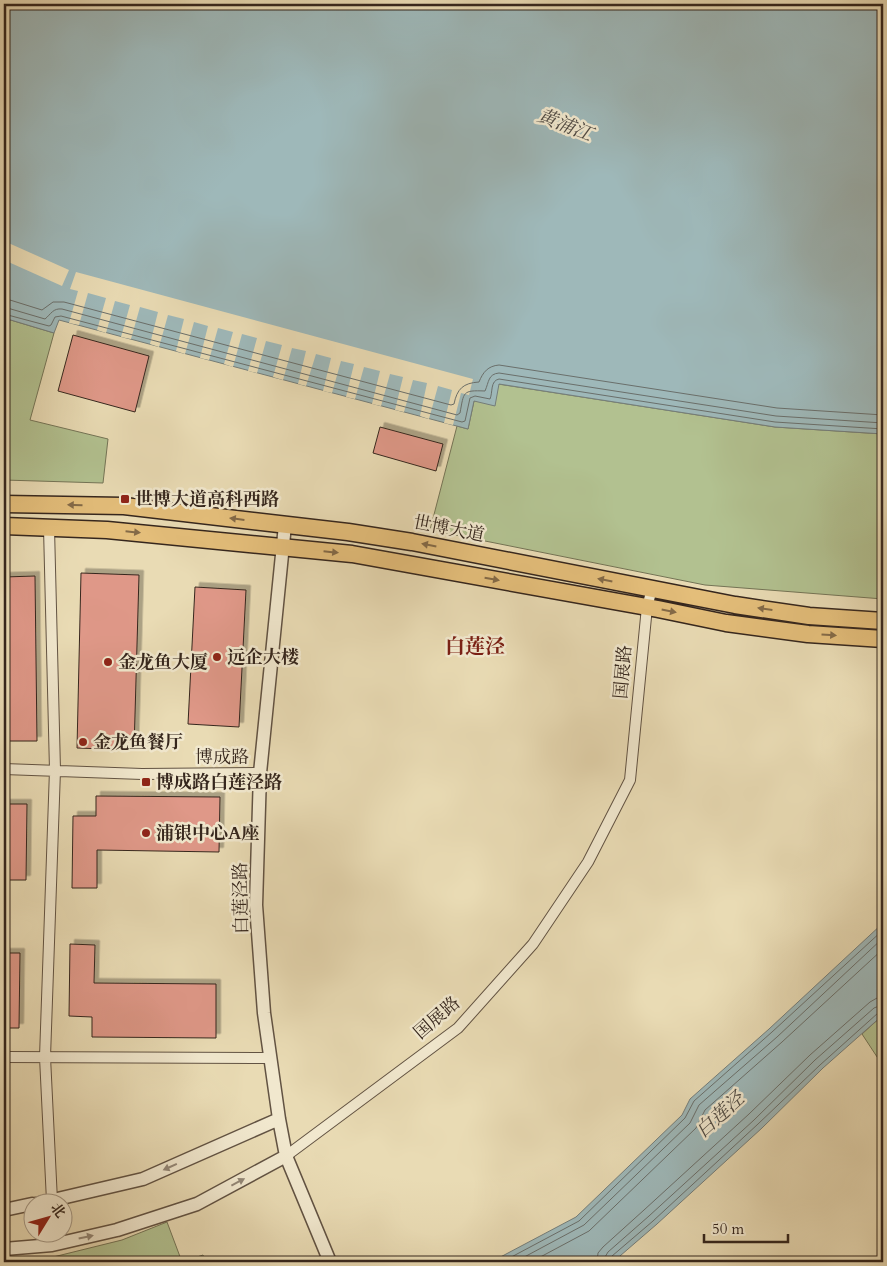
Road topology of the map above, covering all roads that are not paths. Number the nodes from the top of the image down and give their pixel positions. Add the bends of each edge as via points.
1 (4, 504) edge
2 (285, 524) junction
3 (4, 526) edge
4 (49, 528) junction
5 (283, 547) junction
6 (652, 589) junction
7 (646, 607) junction
8 (883, 621) edge
9 (883, 639) edge
10 (4, 769) edge
11 (55, 770) junction
12 (260, 774) junction
13 (4, 1057) edge
14 (45, 1058) junction
15 (271, 1058) junction
16 (279, 1119) junction
17 (286, 1156) junction
18 (52, 1194) edge
19 (72, 1195) edge
20 (22, 1206) edge
21 (4, 1210) edge
22 (4, 1249) edge
23 (330, 1262) edge

2 -> 1 main road, 世博大道 via 124,506
2 - 5 street, 白莲泾路
6 -> 2 main road, 世博大道 via 412,542
3 - 4 main road
4 -> 5 main road via 107,530
4 - 11 street
5 -> 7 main road via 352,554
5 - 12 street, 白莲泾路
6 - 7 street, 国展路
8 -> 6 main road, 世博大道 via 809,616
7 -> 9 main road via 726,623 808,634
7 - 17 street, 国展路 via 630,780 588,862 533,944 458,1028
10 - 11 street, 博成路
11 - 12 street, 博成路
11 - 14 street
12 - 15 street, 白莲泾路 via 256,905 264,1013
13 - 14 street
14 - 15 street
14 - 18 street
15 - 16 street, 白莲泾路
16 - 17 street, 白莲泾路
16 -> 19 street via 142,1179
22 -> 17 street, 国展路 via 52,1245 117,1230 197,1204
17 - 23 street, 白莲泾路
20 - 21 street

